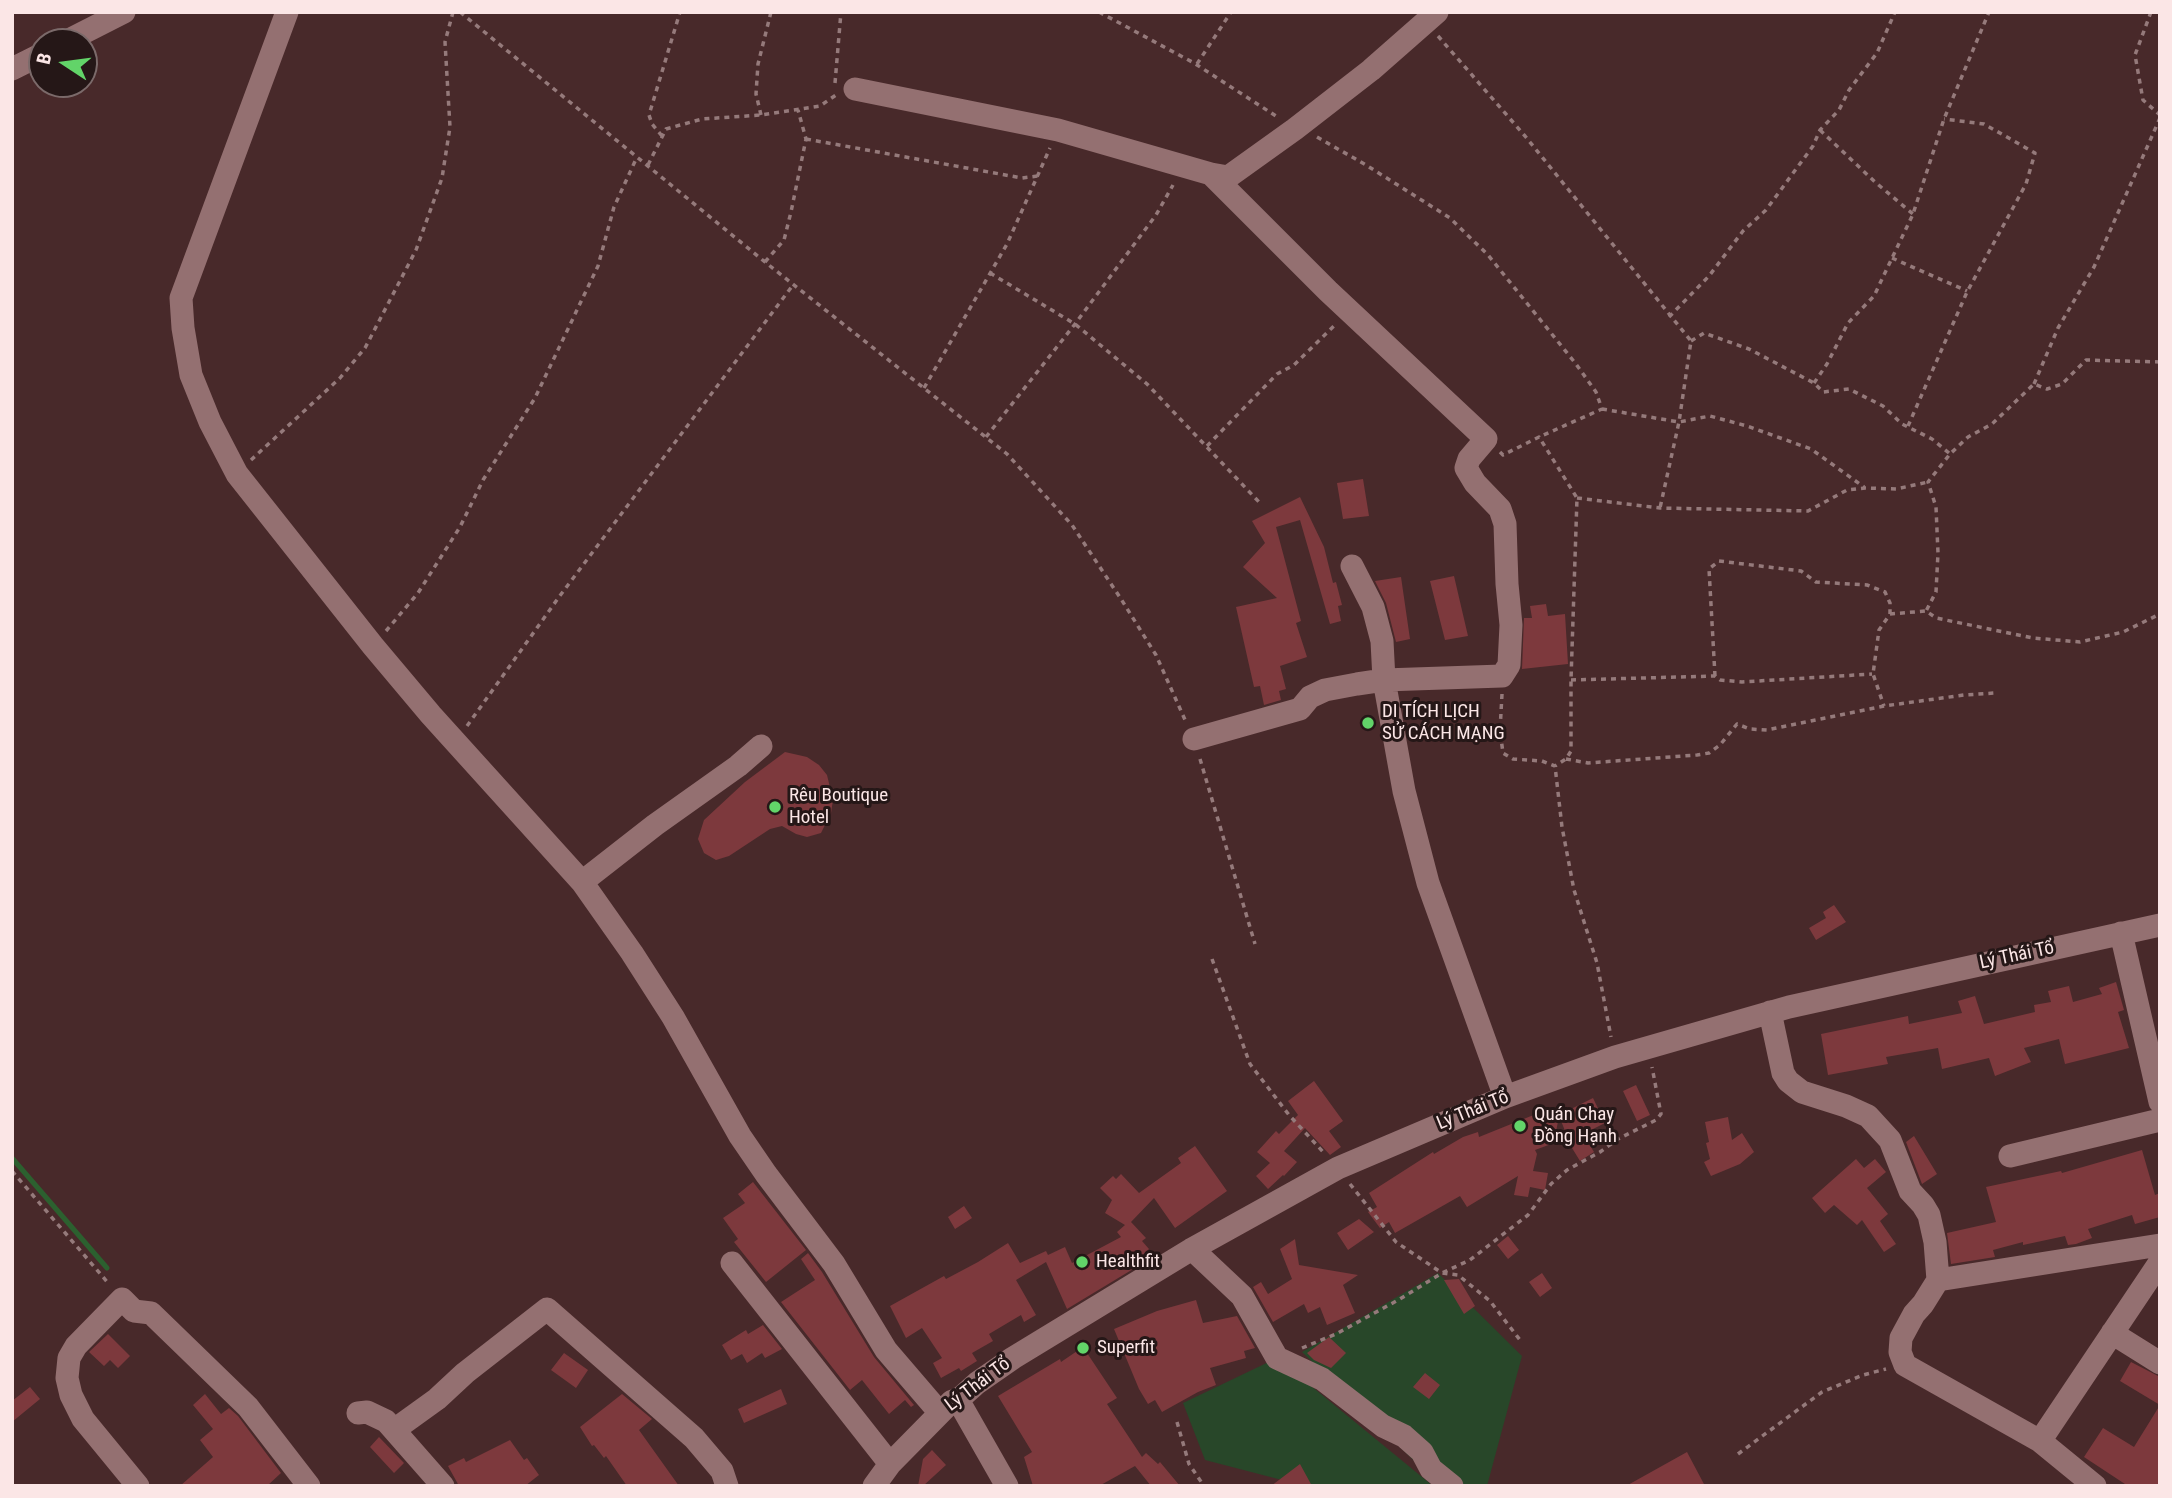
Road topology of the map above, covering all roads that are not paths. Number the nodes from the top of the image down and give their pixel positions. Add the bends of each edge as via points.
1 (124, 12) edge
2 (287, 12) edge
3 (1431, 17) edge
4 (93, 28) edge
5 (28, 61) edge
6 (12, 69) edge
7 (844, 92) road end
8 (1211, 174) junction
9 (1352, 566) dead end
10 (1384, 680) junction
11 (1194, 738) road end
12 (761, 746) dead end
13 (582, 882) junction
14 (2160, 925) edge
15 (2121, 933) junction
16 (1770, 1012) junction
17 (1505, 1097) junction
18 (2160, 1102) edge
19 (2160, 1120) edge
20 (2010, 1156) dead end
21 (2160, 1245) edge
22 (1192, 1249) junction
23 (2160, 1262) edge
24 (732, 1263) dead end
25 (1938, 1280) junction
26 (2112, 1333) junction
27 (2160, 1363) edge
28 (949, 1407) junction
29 (358, 1413) dead end
30 (394, 1430) junction
31 (2040, 1441) junction
32 (890, 1464) junction
33 (138, 1486) edge
34 (309, 1486) edge
35 (443, 1486) edge
36 (727, 1486) edge
37 (874, 1486) edge
38 (1007, 1486) edge
39 (1452, 1486) edge
40 (2095, 1486) edge

1 - 4 street
2 - 13 street via 181,298 191,375 237,474 373,646
3 - 8 street via 1295,129 1228,177
5 - 6 street
7 - 8 street via 1058,130
8 - 10 street via 1486,439 1466,468 1500,509 1505,524 1509,665 1502,676
9 - 10 street via 1373,607 1382,642
10 - 11 street via 1325,691 1310,697 1300,709
10 - 17 street via 1427,883
12 - 13 street
13 - 28 street via 673,1017 753,1155 834,1264 886,1350
14 - 15 street, Lý Thái Tổ
15 - 16 street, Lý Thái Tổ
15 - 18 street
16 - 17 street, Lý Thái Tổ via 1615,1057
16 - 25 street via 1788,1081 1802,1092 1868,1116 1891,1140 1909,1191 1929,1215
17 - 22 street, Lý Thái Tổ via 1338,1167
19 - 20 street
21 - 25 street
22 - 28 street, Lý Thái Tổ via 1013,1358
22 - 39 street via 1242,1296 1278,1358 1322,1379 1383,1426 1404,1436
23 - 26 street
24 - 32 street
25 - 31 street via 1901,1338 1905,1365
26 - 27 street
26 - 31 street
28 - 32 street, Lý Thái Tổ
28 - 38 street
29 - 30 street via 377,1414
30 - 35 street
30 - 36 street via 547,1308 694,1438 722,1471
31 - 40 street
32 - 37 street, Lý Thái Tổ
33 - 34 street via 83,1419 67,1378 76,1346 122,1299 134,1311 151,1313 248,1407

